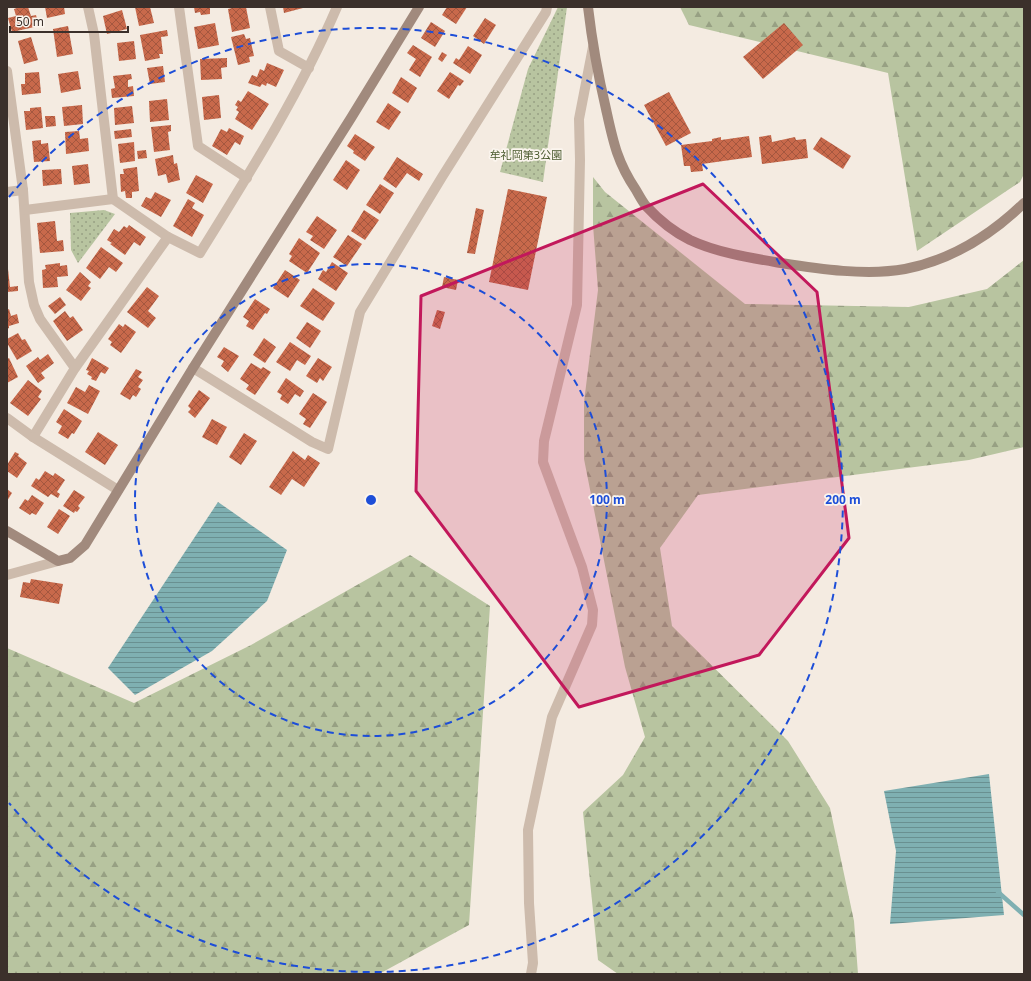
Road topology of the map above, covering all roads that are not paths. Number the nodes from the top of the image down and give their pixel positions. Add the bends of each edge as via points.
1 (88, 7) edge
2 (179, 7) edge
3 (270, 7) edge
4 (337, 7) edge
5 (419, 7) edge
6 (547, 7) edge
7 (588, 7) edge
8 (593, 47) junction
9 (309, 68) junction
10 (7, 70) edge
11 (247, 178) junction
12 (23, 190) junction
13 (7, 192) edge
14 (113, 199) junction
15 (1024, 204) edge
16 (25, 210) junction
17 (168, 237) junction
18 (75, 368) junction
19 (193, 368) junction
20 (7, 418) edge
21 (33, 437) junction
22 (118, 490) junction
23 (7, 531) edge
24 (58, 561) junction
25 (7, 575) edge
26 (531, 974) edge

1 - 14 street via 94,34
2 - 11 street via 198,146
3 - 9 street via 280,51
4 - 9 street
5 - 19 street
6 - 19 street via 360,312 328,448 312,442
7 - 8 street
8 - 15 street via 615,150 625,174 645,205 666,225 690,240 729,254 819,269 905,269 963,249 1002,224
8 - 26 street via 579,119 577,305 544,441 543,462 582,567 593,610 592,625 552,717 528,830 533,963
9 - 11 street
10 - 12 street
11 - 17 street via 200,253
12 - 13 street
12 - 16 street
14 - 16 street
14 - 17 street
16 - 18 street via 29,282 34,305 40,319
17 - 18 street
18 - 21 street
19 - 22 street
20 - 21 street
21 - 22 street
22 - 24 street via 85,545 70,558
23 - 24 street
24 - 25 street

